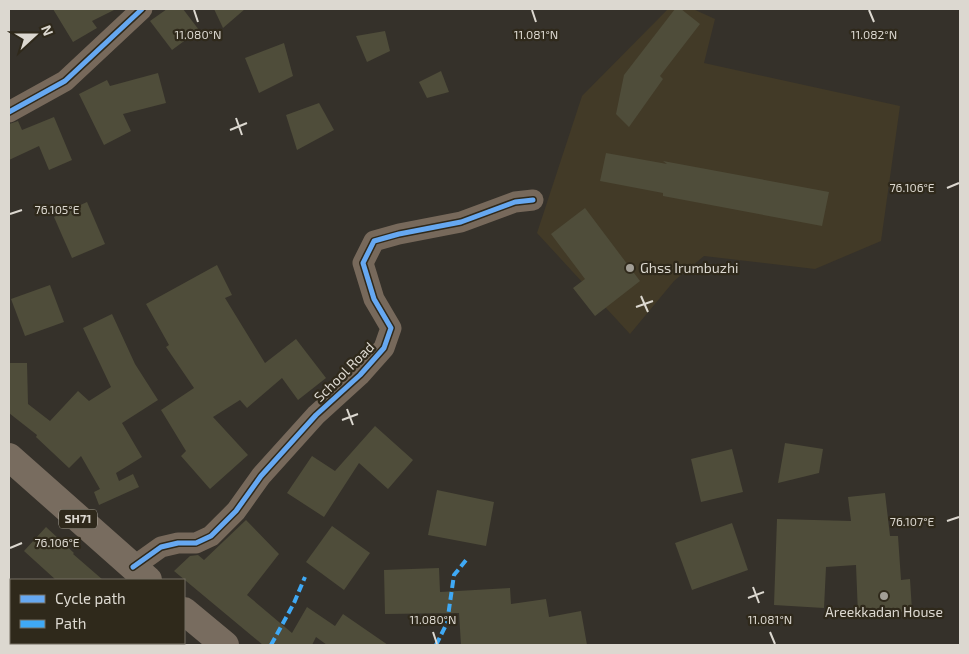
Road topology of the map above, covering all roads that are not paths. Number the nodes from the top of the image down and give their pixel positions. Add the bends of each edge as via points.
1 (142, 9) edge
2 (9, 112) edge
3 (533, 200) dead end
4 (9, 458) edge
5 (140, 574) edge
6 (185, 612) edge
7 (219, 643) edge

1 - 2 street via 65,81
3 - 5 street, School Road via 515,202 461,222 374,241 363,263 374,298 391,328 384,348 316,415 211,536 196,543 161,547
4 - 5 main road, SH71
6 - 7 main road

